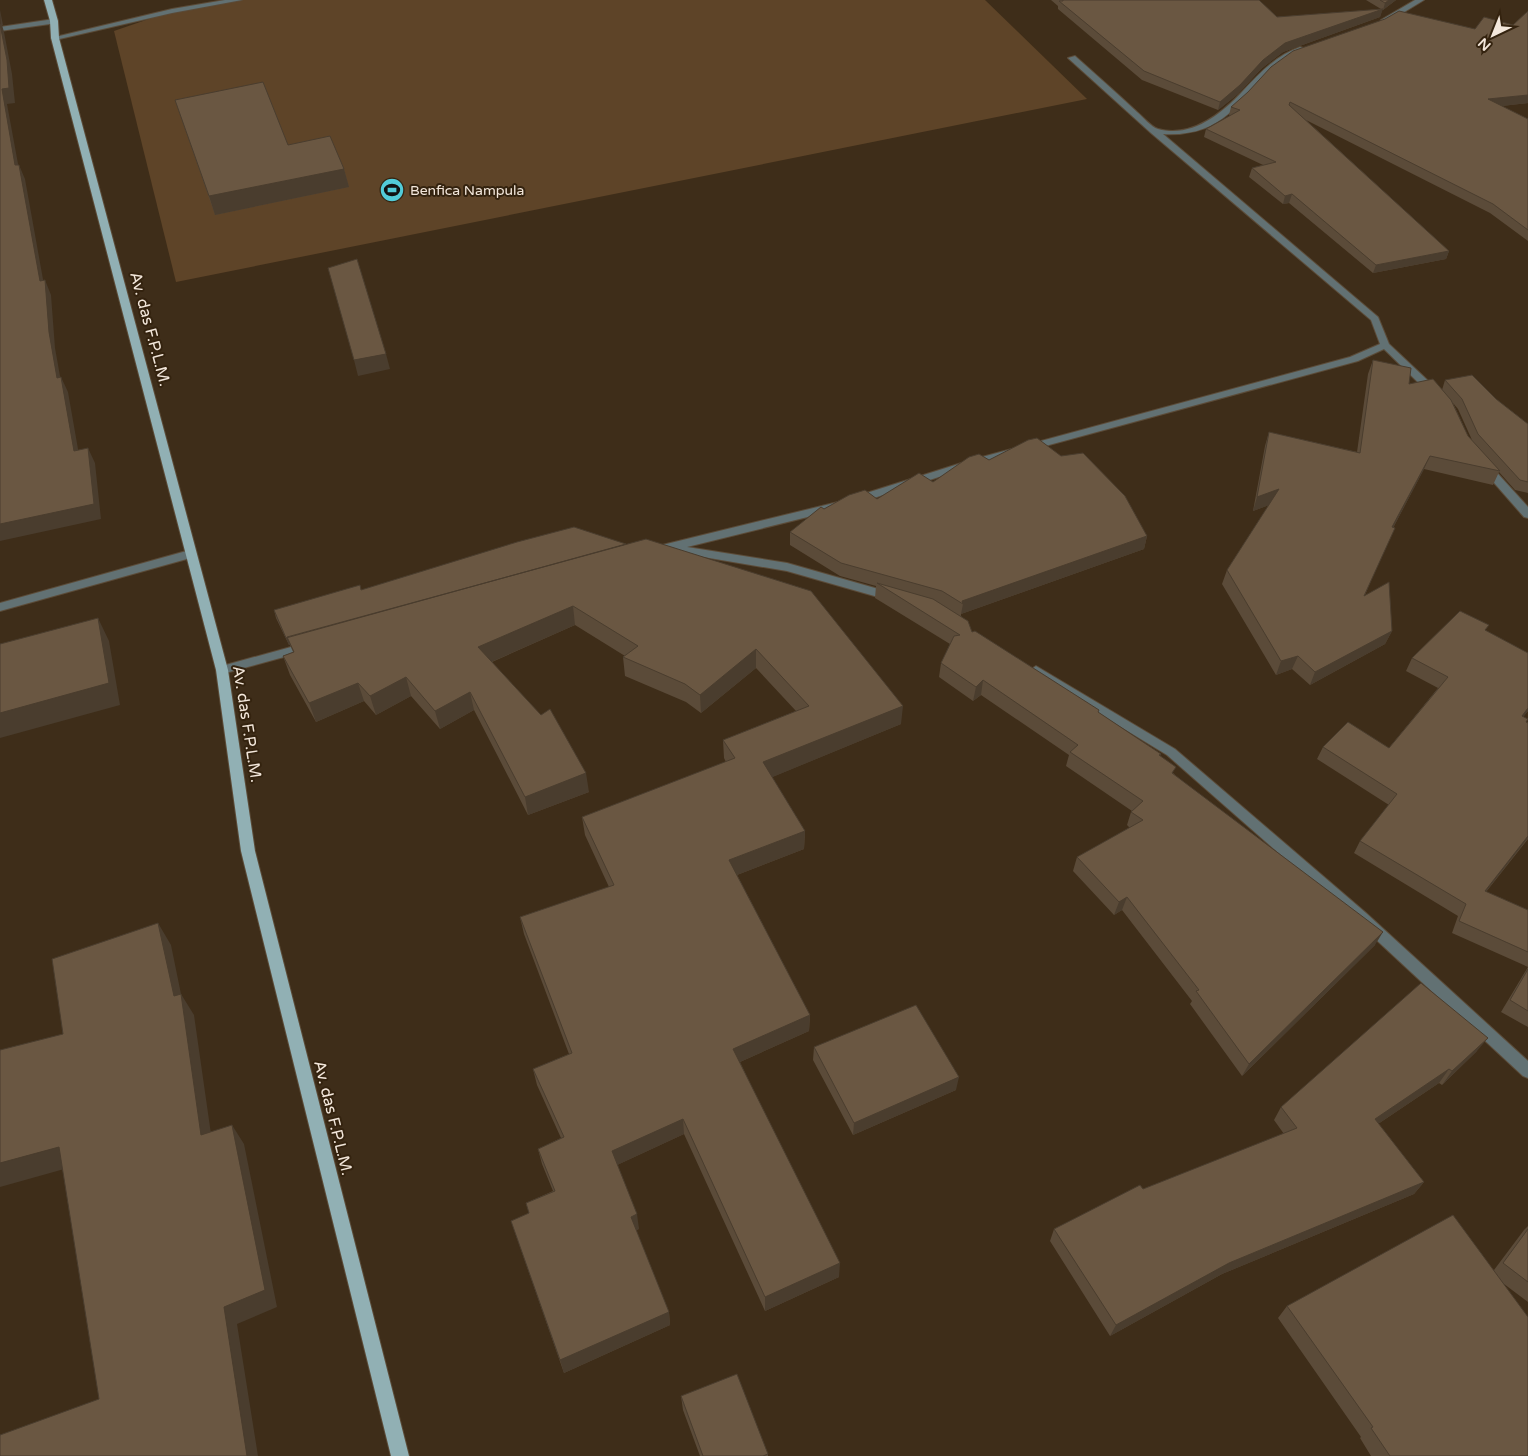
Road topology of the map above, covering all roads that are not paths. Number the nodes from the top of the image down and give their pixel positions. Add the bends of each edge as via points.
1 (48, 0) edge
2 (238, 0) edge
3 (1420, 0) edge
4 (54, 21) junction
5 (1379, 23) edge
6 (0, 29) edge
7 (55, 38) junction
8 (1312, 46) edge
9 (1072, 58) dead end
10 (1154, 130) junction
11 (1385, 345) junction
12 (1442, 400) edge
13 (1480, 460) edge
14 (1528, 514) edge
15 (666, 548) junction
16 (646, 553) edge
17 (190, 554) junction
18 (908, 601) edge
19 (0, 607) edge
20 (319, 643) edge
21 (1028, 666) edge
22 (222, 670) junction
23 (1528, 1071) edge
24 (400, 1456) edge

1 - 4 main road, Av. das F.P.L.M.
2 - 7 street via 170,8
3 - 5 street
4 - 6 street
4 - 7 main road, Av. das F.P.L.M.
7 - 17 main road, Av. das F.P.L.M.
8 - 10 street via 1287,55 1217,118 1200,128 1174,132
9 - 10 street
10 - 11 street via 1374,319
11 - 12 street
11 - 15 street via 1354,360 975,462 840,504
13 - 14 street
15 - 16 street
15 - 18 street via 787,567
17 - 19 street
17 - 22 main road, Av. das F.P.L.M.
20 - 22 street
21 - 23 street via 1171,752 1361,917
22 - 24 main road, Av. das F.P.L.M. via 248,851

